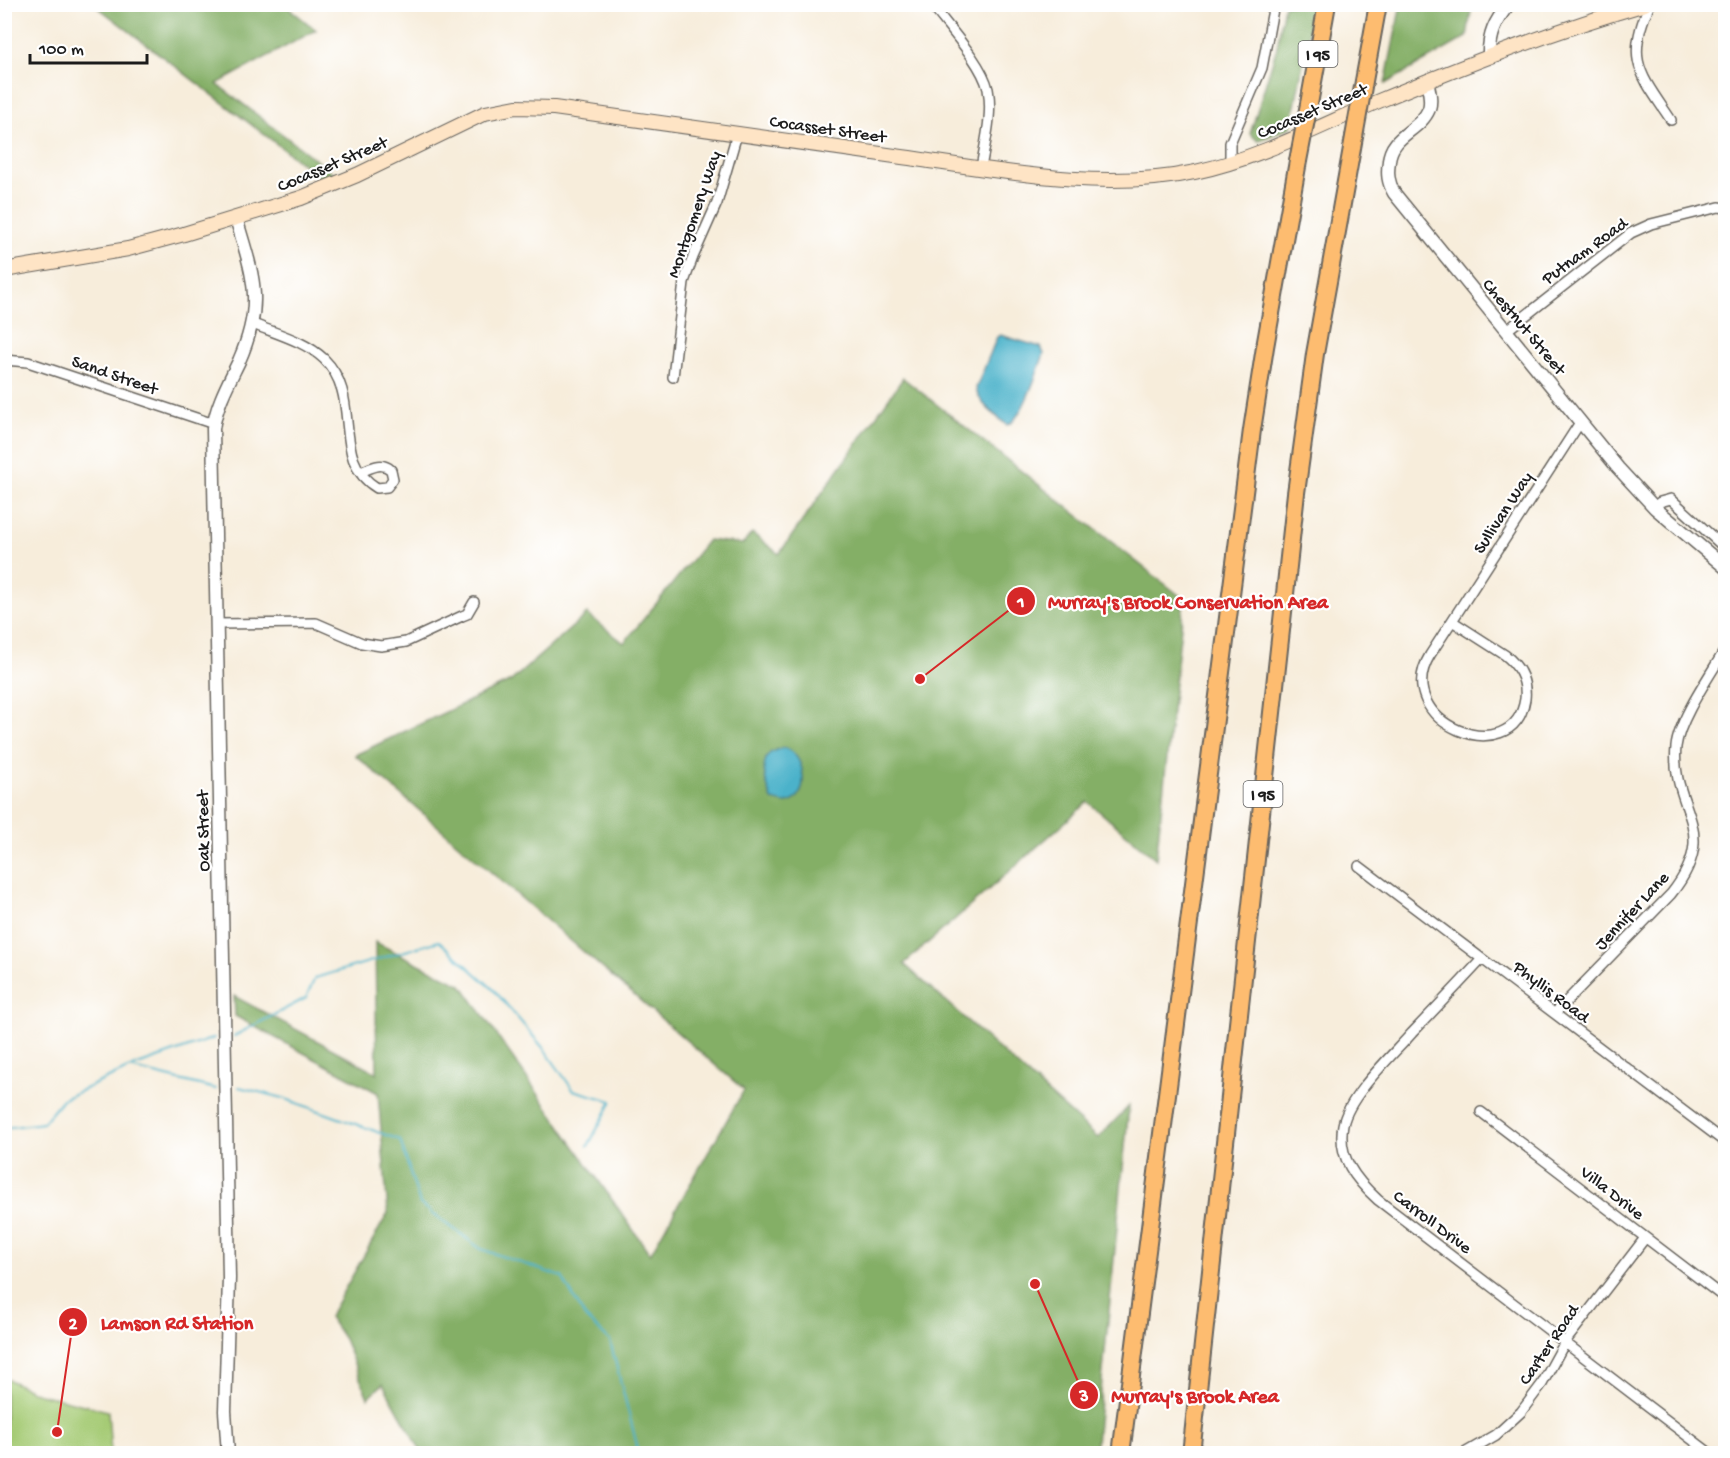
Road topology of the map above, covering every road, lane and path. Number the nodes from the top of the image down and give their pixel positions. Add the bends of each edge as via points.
1 (932, 4) edge
2 (1274, 4) edge
3 (1327, 4) edge
4 (1378, 4) edge
5 (1509, 4) edge
6 (1645, 4) edge
7 (1650, 4) edge
8 (1489, 57) junction
9 (1427, 81) junction
10 (1671, 120) dead end
11 (737, 134) junction
12 (1230, 162) junction
13 (981, 168) junction
14 (1725, 208) edge
15 (236, 218) junction
16 (4, 270) edge
17 (253, 324) junction
18 (1506, 331) junction
19 (4, 360) edge
20 (673, 377) dead end
21 (1581, 421) junction
22 (214, 424) junction
23 (361, 472) dead end
24 (1655, 508) junction
25 (1725, 549) edge
26 (1725, 568) edge
27 (474, 602) dead end
28 (1452, 621) junction
29 (216, 624) junction
30 (1725, 648) edge
31 (1359, 866) dead end
32 (1482, 959) junction
33 (1555, 1013) junction
34 (1481, 1112) dead end
35 (1725, 1143) edge
36 (1645, 1238) junction
37 (1725, 1299) edge
38 (1565, 1342) junction
39 (228, 1454) edge
40 (1121, 1454) edge
41 (1191, 1454) edge
42 (1463, 1454) edge
43 (1711, 1454) edge

1 - 13 street via 985,80 989,111
2 - 12 street via 1262,68 1230,143
3 - 40 highway, I 95, bridge via 1251,440
4 - 41 highway, I 95, bridge via 1317,345 1296,493
5 - 8 street via 1492,28
6 - 8 main road, Cocasset Street
7 - 10 street via 1638,38 1639,67
8 - 9 main road, Cocasset Street
9 - 12 main road, Cocasset Street
9 - 18 street, Chestnut Street via 1429,109 1391,149 1388,178 1412,217
11 - 13 main road, Cocasset Street
11 - 15 main road, Cocasset Street via 554,108 506,108 485,113 301,198
11 - 20 street, Montgomery Way via 717,203 684,282
12 - 13 main road, Cocasset Street via 1181,175 1113,180
14 - 18 street, Putnam Road via 1651,224 1631,233
15 - 16 main road, Cocasset Street via 128,249
15 - 17 street, Oak Street via 253,279
17 - 22 street, Oak Street
17 - 23 street via 312,350 334,370 345,398 350,450
18 - 21 street, Chestnut Street
19 - 22 street, Sand Street via 28,362
21 - 24 street, Chestnut Street
21 - 28 street, Sullivan Way
22 - 29 street, Oak Street
24 - 25 street via 1671,499
24 - 26 street, Chestnut Street
27 - 29 street via 467,614 390,645 362,643 316,624
28 - 28 street, Sullivan Way via 1505,655 1521,674 1525,689 1523,705 1510,725 1497,734 1473,736 1458,730 1436,714 1423,694 1423,670
29 - 39 street, Oak Street via 229,1278 225,1411
30 - 33 street, Jennifer Lane via 1682,724 1676,745 1676,767 1695,835 1691,862 1671,894
31 - 32 street, Phyllis Road
32 - 33 street, Phyllis Road
32 - 38 street, Carroll Drive via 1382,1066 1349,1108 1344,1122 1344,1150 1356,1179 1378,1200
33 - 35 street, Phyllis Road
34 - 36 street, Villa Drive
36 - 37 street, Villa Drive
36 - 38 street, Carter Road
38 - 42 street, Carter Road via 1521,1412 1496,1434
38 - 43 street, Carroll Drive

